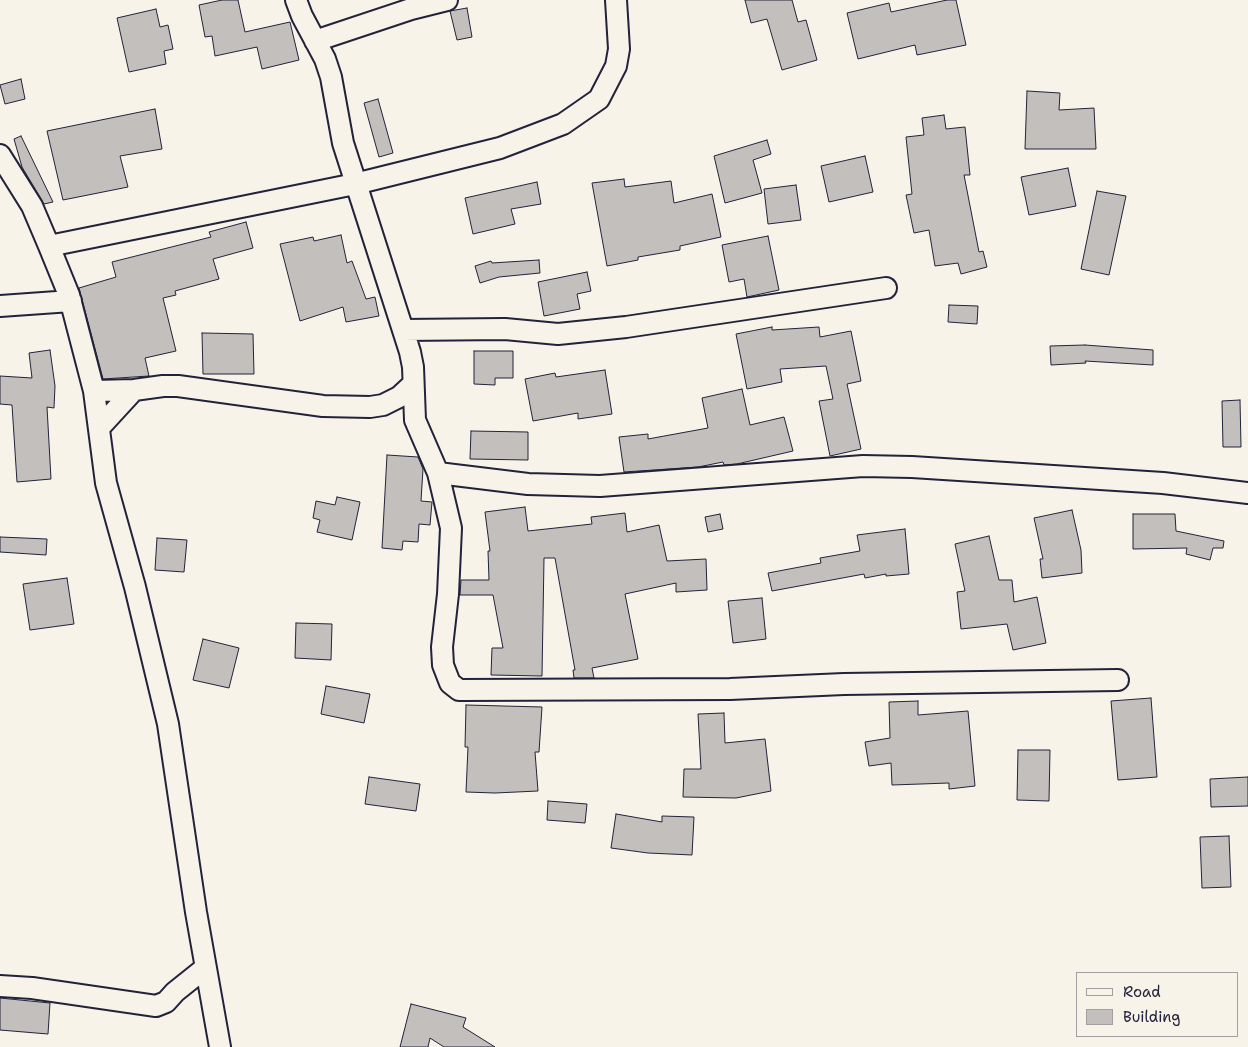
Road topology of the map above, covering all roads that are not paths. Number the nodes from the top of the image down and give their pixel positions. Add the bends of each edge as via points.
1 (296, 0) edge
2 (447, 0) edge
3 (616, 0) edge
4 (315, 41) junction
5 (0, 155) edge
6 (355, 184) junction
7 (50, 246) junction
8 (886, 288) dead end
9 (71, 301) junction
10 (0, 306) edge
11 (402, 330) junction
12 (413, 384) junction
13 (94, 390) junction
14 (134, 390) junction
15 (383, 405) junction
16 (415, 420) junction
17 (100, 428) junction
18 (438, 473) junction
19 (1248, 493) edge
20 (1118, 680) dead end
21 (205, 968) junction
22 (0, 986) edge
23 (220, 1047) edge

1 - 4 street
2 - 4 street
3 - 6 street via 619,49 616,66 599,99 563,124 500,148
4 - 6 street via 331,77 342,143
5 - 7 street via 32,206
6 - 7 street
6 - 11 street
7 - 9 street
8 - 11 street via 626,327 558,334 505,329
9 - 10 street
9 - 13 street
11 - 12 street via 413,367
12 - 15 street via 399,397
12 - 16 street
13 - 14 street
13 - 17 street
14 - 15 street via 178,386 323,406
14 - 17 street
15 - 16 street
16 - 18 street
17 - 21 street via 106,484 136,587 168,724
18 - 19 street via 528,484 600,486 863,466 912,467 1163,483
18 - 20 street via 451,528 443,665 450,683 459,690 730,690 844,684
21 - 22 street via 166,1002 156,1006
21 - 23 street

